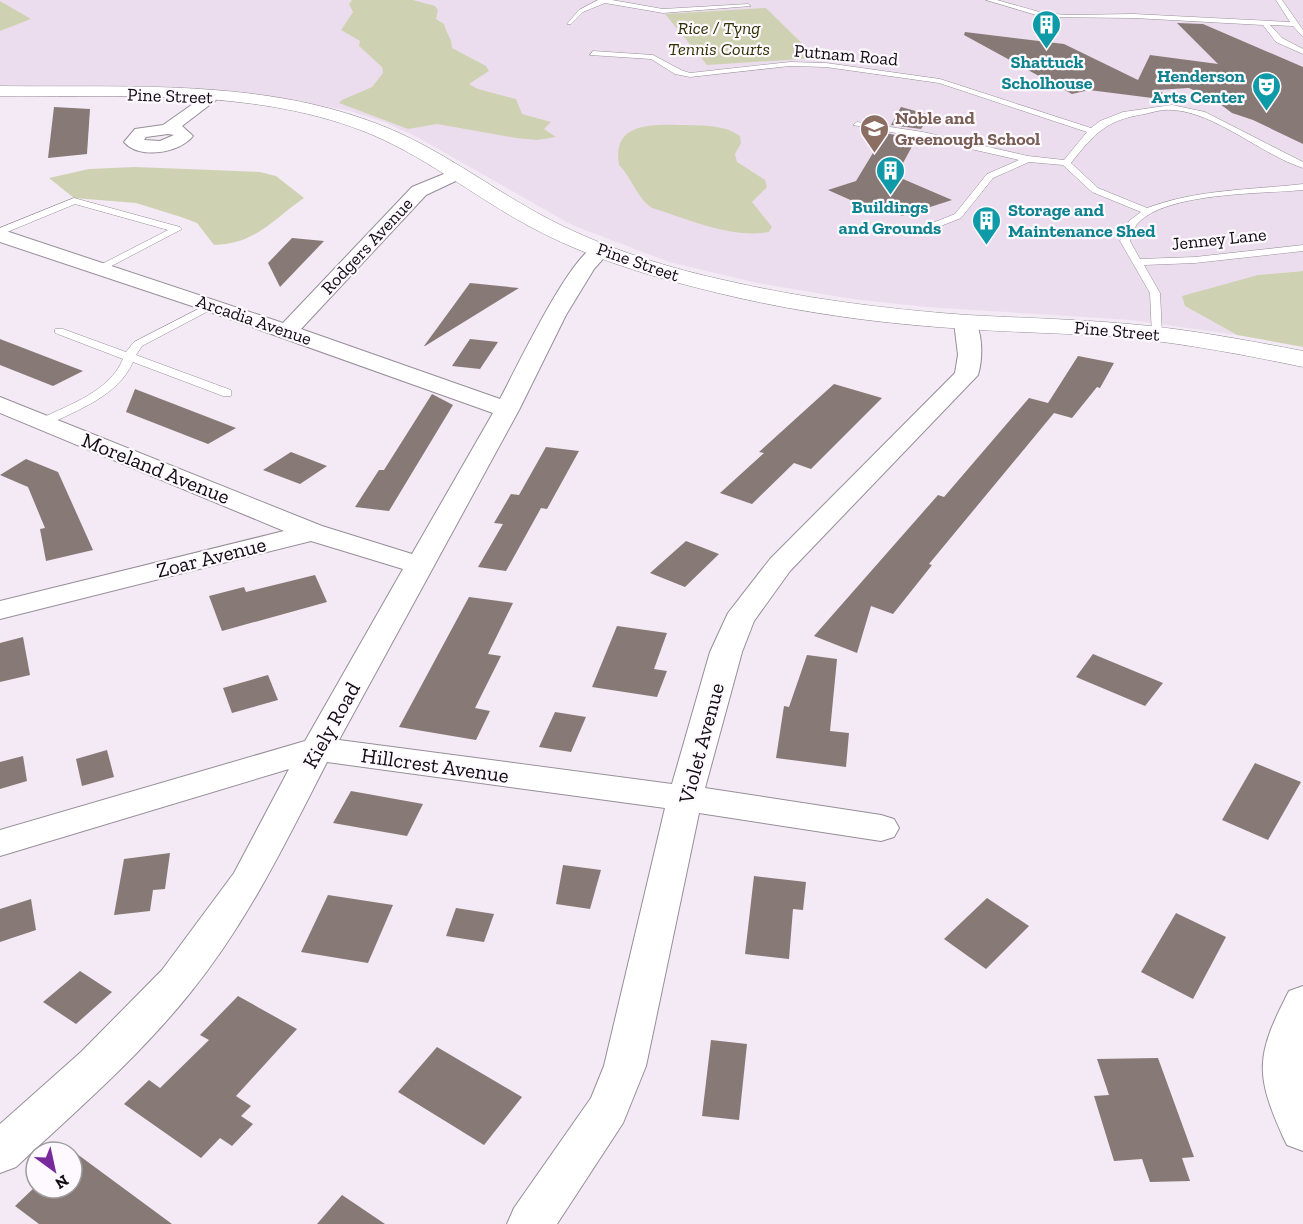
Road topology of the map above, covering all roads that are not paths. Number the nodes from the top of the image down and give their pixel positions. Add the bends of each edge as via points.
1 (989, 0) edge
2 (1279, 0) edge
3 (602, 1) edge
4 (748, 6) dead end
5 (1265, 22) junction
6 (569, 23) dead end
7 (1294, 24) junction
8 (1303, 35) edge
9 (1303, 52) edge
10 (593, 53) dead end
11 (0, 91) edge
12 (210, 97) junction
13 (857, 125) dead end
14 (168, 129) dead end
15 (1092, 131) junction
16 (1028, 159) junction
17 (1066, 163) junction
18 (1303, 165) edge
19 (456, 174) junction
20 (1303, 187) edge
21 (1149, 212) junction
22 (920, 231) dead end
23 (0, 234) edge
24 (1303, 248) edge
25 (601, 250) junction
26 (1138, 262) junction
27 (102, 268) junction
28 (212, 305) junction
29 (965, 322) junction
30 (59, 331) dead end
31 (287, 331) junction
32 (1156, 334) junction
33 (129, 358) junction
34 (1303, 359) edge
35 (227, 393) dead end
36 (0, 404) edge
37 (507, 411) junction
38 (44, 422) junction
39 (312, 532) junction
40 (420, 565) junction
41 (0, 610) edge
42 (317, 749) junction
43 (685, 798) junction
44 (881, 828) dead end
45 (0, 843) edge
46 (1303, 1003) edge
47 (1303, 1131) edge
48 (0, 1153) edge
49 (530, 1224) edge

1 - 5 lane via 1042,15 1067,17
2 - 7 lane
3 - 4 lane via 663,11
3 - 6 lane via 581,11
5 - 7 lane
5 - 9 lane via 1279,40
7 - 8 lane
10 - 15 lane, Putnam Road via 653,57 690,75 802,63 928,79
11 - 12 street, Pine Street
12 - 14 street
12 - 19 street, Pine Street via 274,103 351,120 393,138
13 - 16 lane via 923,135
15 - 17 lane
15 - 18 lane via 1126,114 1162,107 1183,108
16 - 17 lane
16 - 22 lane via 990,176 958,216
17 - 21 lane via 1095,190
19 - 25 street, Pine Street via 534,220
19 - 31 street, Rodgers Avenue via 419,191
20 - 21 lane via 1204,195
21 - 26 lane via 1135,221 1125,236 1126,246
23 - 27 street, Arcadia Avenue
23 - 27 lane via 74,201 177,229
24 - 26 lane, Jenney Lane
25 - 29 street, Pine Street via 656,270 748,293 848,310
25 - 37 street, Kiely Road via 565,297
26 - 32 lane via 1155,293
27 - 28 street, Arcadia Avenue
28 - 31 street, Arcadia Avenue
28 - 33 lane via 138,344
29 - 32 street, Pine Street
29 - 43 street, Violet Avenue via 971,355 966,375 780,565 739,620 726,652
30 - 33 lane
31 - 37 street, Arcadia Avenue
32 - 34 street, Pine Street
33 - 35 lane
33 - 38 lane via 119,377 104,389
36 - 38 street, Moreland Avenue
37 - 40 street, Kiely Road
38 - 39 street, Moreland Avenue
39 - 40 street
39 - 41 street, Zoar Avenue
40 - 42 street, Kiely Road
42 - 43 street, Hillcrest Avenue
42 - 45 street, Hillcrest Avenue
42 - 48 street, Kiely Road via 247,884 176,982 96,1065
43 - 44 street, Hillcrest Avenue
43 - 49 street, Violet Avenue via 625,1066 608,1109
46 - 47 street via 1282,1065 1296,1119

